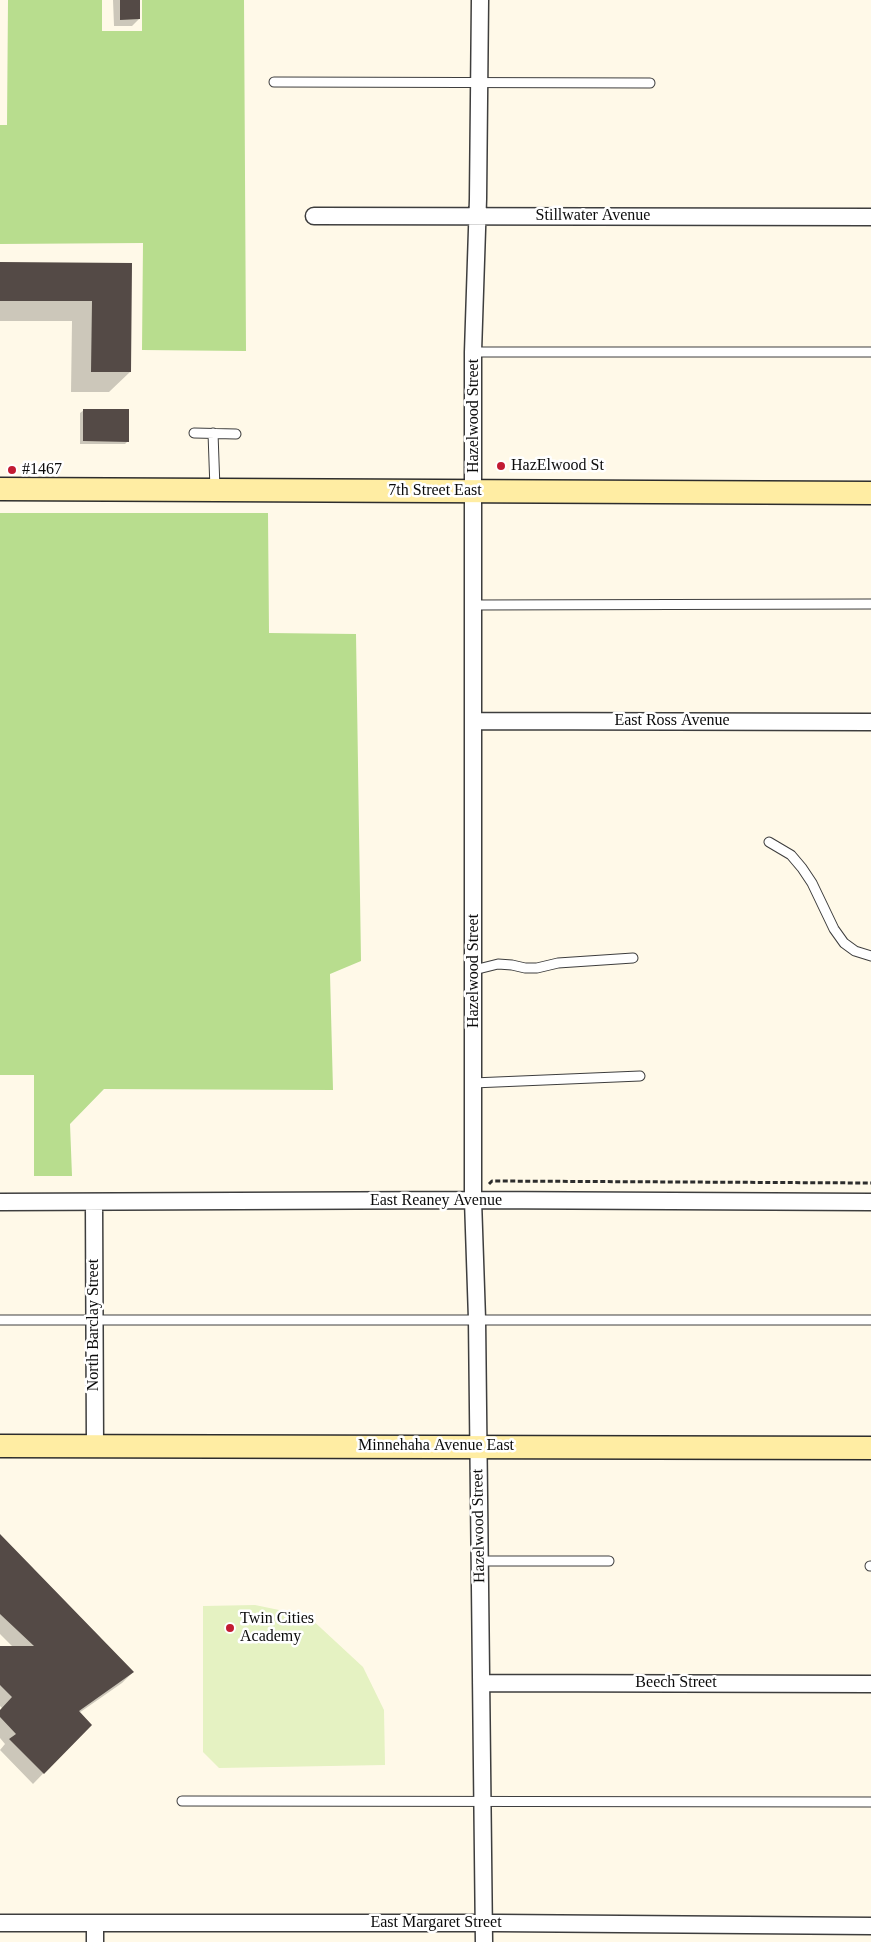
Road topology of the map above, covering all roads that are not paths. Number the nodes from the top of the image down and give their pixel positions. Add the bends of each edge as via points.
1 (480, 0) edge
2 (274, 82) dead end
3 (650, 83) dead end
4 (480, 84) junction
5 (314, 216) dead end
6 (478, 216) junction
7 (871, 217) edge
8 (474, 352) junction
9 (871, 352) edge
10 (194, 433) dead end
11 (213, 434) junction
12 (236, 434) dead end
13 (0, 489) edge
14 (215, 490) junction
15 (474, 491) junction
16 (871, 493) edge
17 (871, 604) edge
18 (475, 605) junction
19 (474, 721) junction
20 (871, 722) edge
21 (770, 842) dead end
22 (871, 956) edge
23 (633, 958) dead end
24 (474, 970) junction
25 (640, 1076) dead end
26 (473, 1083) junction
27 (473, 1200) junction
28 (0, 1202) edge
29 (94, 1202) junction
30 (871, 1202) edge
31 (478, 1318) junction
32 (0, 1320) edge
33 (94, 1320) junction
34 (871, 1320) edge
35 (0, 1446) edge
36 (478, 1446) junction
37 (95, 1447) junction
38 (871, 1448) edge
39 (479, 1561) junction
40 (609, 1561) dead end
41 (481, 1683) junction
42 (871, 1684) edge
43 (182, 1801) dead end
44 (482, 1801) junction
45 (871, 1802) edge
46 (95, 1923) junction
47 (484, 1923) junction
48 (0, 1924) edge
49 (871, 1926) edge
50 (95, 1942) edge
51 (484, 1942) edge

1 - 4 street, Hazelwood Street
2 - 4 lane
3 - 4 lane
4 - 6 street, Hazelwood Street
5 - 6 street, Stillwater Avenue
6 - 7 street, Stillwater Avenue
6 - 8 street, Hazelwood Street
8 - 9 lane
8 - 15 street, Hazelwood Street
10 - 11 lane
11 - 12 lane
11 - 14 lane
13 - 14 street, 7th Street East
14 - 15 street, 7th Street East
15 - 16 street, 7th Street East
15 - 18 street, Hazelwood Street
17 - 18 lane
18 - 19 street, Hazelwood Street
19 - 20 street, East Ross Avenue
19 - 24 street, Hazelwood Street
21 - 22 lane via 791,855 802,868 844,943
23 - 24 lane via 558,963 537,968 498,964
24 - 26 street, Hazelwood Street
25 - 26 lane
26 - 27 street, Hazelwood Street
27 - 29 street, East Reaney Avenue
27 - 30 street, East Reaney Avenue
27 - 31 street, Hazelwood Street
28 - 29 street, East Reaney Avenue
29 - 33 street, North Barclay Street
31 - 33 lane
31 - 34 lane
31 - 36 street, Hazelwood Street
32 - 33 lane
33 - 37 street, North Barclay Street
35 - 37 street, Minnehaha Avenue East
36 - 37 street, Minnehaha Avenue East
36 - 38 street, Minnehaha Avenue East
36 - 39 street, Hazelwood Street
39 - 40 lane
39 - 41 street, Hazelwood Street
41 - 42 street, Beech Street
41 - 44 street, Hazelwood Street
43 - 44 lane
44 - 45 lane
44 - 47 street, Hazelwood Street
46 - 47 street, East Margaret Street
46 - 48 street, East Margaret Street
46 - 50 street
47 - 49 street, East Margaret Street
47 - 51 street, Hazelwood Street

